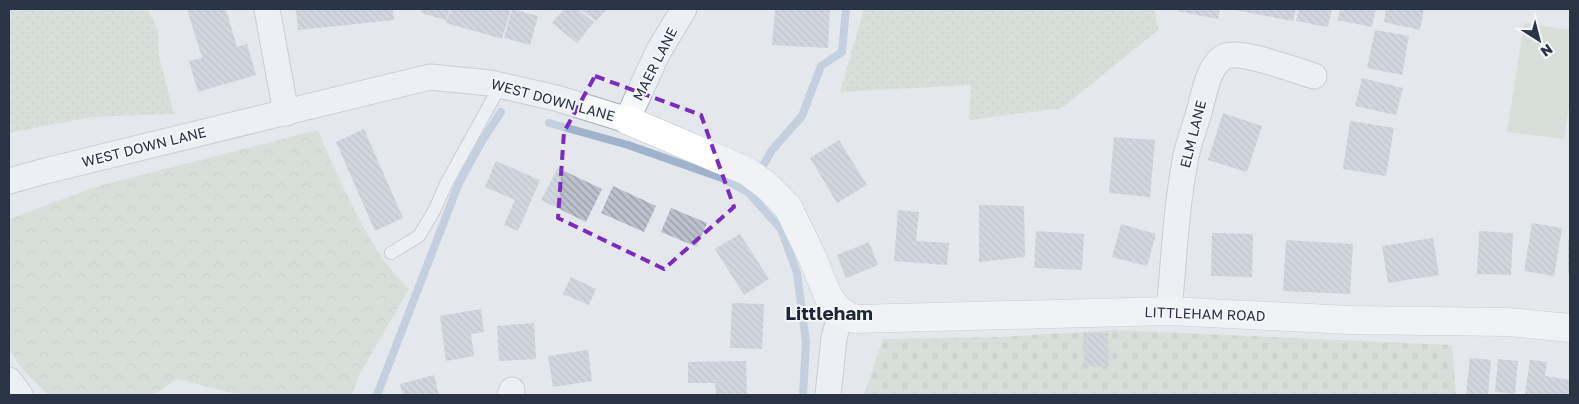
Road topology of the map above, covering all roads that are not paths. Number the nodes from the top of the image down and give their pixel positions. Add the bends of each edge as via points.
1 (267, 9) edge
2 (684, 9) edge
3 (1314, 76) dead end
4 (500, 86) junction
5 (286, 113) junction
6 (627, 120) junction
7 (9, 181) edge
8 (391, 253) dead end
9 (1169, 311) junction
10 (841, 312) junction
11 (1570, 328) edge
12 (9, 380) edge
13 (20, 395) edge
14 (828, 395) edge

1 - 5 street
2 - 6 street, MAER LANE via 658,52
3 - 9 street, ELM LANE via 1239,55 1226,56 1216,63 1205,86 1186,154
4 - 5 street, WEST DOWN LANE via 430,77
4 - 6 street, WEST DOWN LANE via 556,98
4 - 8 lane via 419,236
5 - 7 street, WEST DOWN LANE
6 - 10 street, WEST DOWN LANE via 757,178 788,207 829,298
9 - 10 street, LITTLEHAM ROAD via 855,319
9 - 11 street, LITTLEHAM ROAD via 1349,320 1508,322
10 - 14 street via 834,338
12 - 13 street

